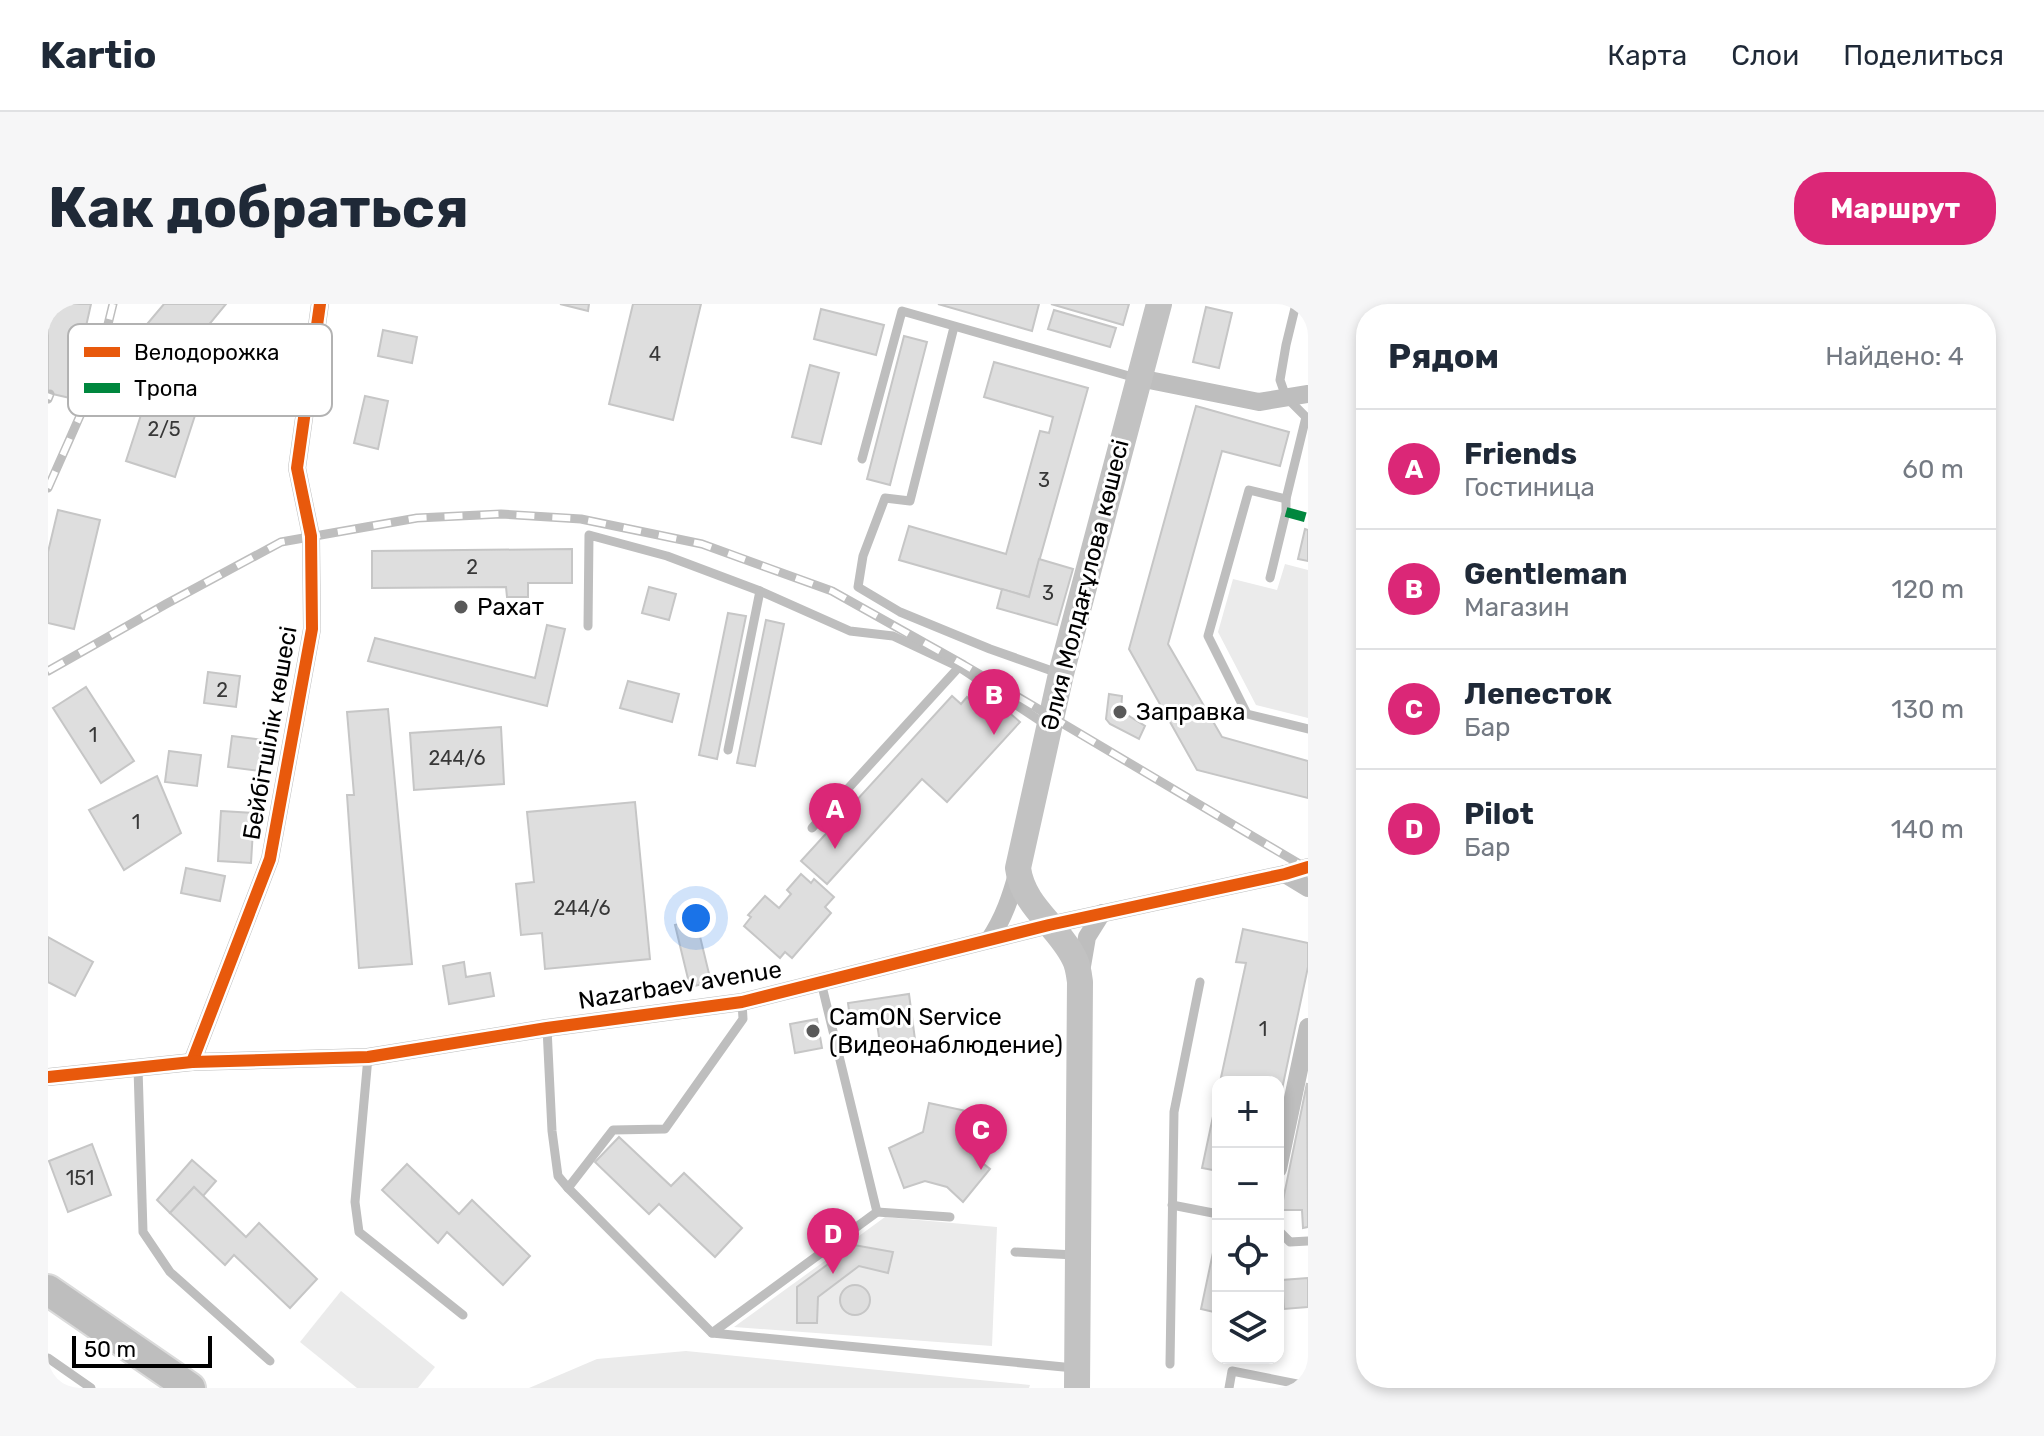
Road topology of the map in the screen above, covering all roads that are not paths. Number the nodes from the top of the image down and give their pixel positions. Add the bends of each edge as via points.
1 (320, 304) edge
2 (1159, 304) edge
3 (1296, 304) edge
4 (317, 324) edge
5 (954, 327) junction
6 (1139, 378) junction
7 (1308, 394) edge
8 (1286, 397) junction
9 (304, 416) edge
10 (1307, 417) edge
11 (862, 459) dead end
12 (1286, 499) junction
13 (1270, 578) dead end
14 (760, 591) junction
15 (588, 626) dead end
16 (959, 667) junction
17 (1061, 674) junction
18 (1049, 726) junction
19 (1308, 729) edge
20 (728, 750) dead end
21 (812, 828) dead end
22 (1308, 867) edge
23 (1018, 868) junction
24 (1285, 874) junction
25 (1308, 888) edge
26 (1102, 913) junction
27 (1049, 925) junction
28 (989, 940) junction
29 (821, 982) junction
30 (1080, 982) junction
31 (1200, 982) dead end
32 (742, 1002) junction
33 (1308, 1027) edge
34 (547, 1028) junction
35 (368, 1057) junction
36 (192, 1062) junction
37 (138, 1068) junction
38 (48, 1077) edge
39 (1282, 1148) edge
40 (568, 1188) junction
41 (1172, 1205) junction
42 (877, 1212) junction
43 (1212, 1213) edge
44 (950, 1217) dead end
45 (1284, 1236) edge
46 (1308, 1241) edge
47 (1015, 1252) dead end
48 (1078, 1256) junction
49 (48, 1290) edge
50 (463, 1315) dead end
51 (48, 1316) edge
52 (712, 1333) junction
53 (48, 1358) edge
54 (270, 1361) dead end
55 (1170, 1364) dead end
56 (1078, 1378) edge
57 (1308, 1386) edge
58 (91, 1388) edge
59 (154, 1388) edge
60 (190, 1388) edge
61 (1229, 1388) edge

1 - 4 street, Бейбітшілік көшесі
2 - 6 main road, Әлия Молдағұлова көшесі
3 - 8 lane via 1280,380
5 - 6 lane
5 - 11 lane via 902,311
5 - 17 lane via 910,501 885,498 863,556 858,587 900,612
6 - 8 street via 1259,402
6 - 17 main road, Әлия Молдағұлова көшесі
7 - 8 street
8 - 10 lane
9 - 36 street, Бейбітшілік көшесі via 297,468 311,536 312,629 270,859
10 - 12 lane
12 - 13 lane
12 - 19 lane via 1249,490 1208,636 1247,714
14 - 15 lane via 667,556 589,535
14 - 16 lane via 850,631 893,636
14 - 20 lane
16 - 18 lane
16 - 21 lane
17 - 18 main road, Әлия Молдағұлова көшесі
18 - 23 main road, Әлия Молдағұлова көшесі
22 - 24 street, Nazarbaev avenue
23 - 27 main road via 1024,891
23 - 28 street via 1009,904
24 - 25 street
24 - 26 street, Nazarbaev avenue
26 - 27 street, Nazarbaev avenue
26 - 30 street via 1087,937
27 - 28 street, Nazarbaev avenue
27 - 30 main road via 1075,960
28 - 29 street, Nazarbaev avenue
29 - 32 street, Nazarbaev avenue
29 - 42 lane
30 - 48 main road
31 - 41 lane via 1174,1112
32 - 34 street, Nazarbaev avenue
32 - 40 lane via 743,1019 665,1129 613,1130
33 - 39 street
34 - 35 street, Nazarbaev avenue
34 - 40 lane via 552,1131 558,1176
35 - 36 street, Nazarbaev avenue
35 - 50 lane via 355,1202 359,1232
36 - 37 street, Nazarbaev avenue
37 - 38 street, Nazarbaev avenue
37 - 54 lane via 143,1232 170,1272
40 - 52 lane
41 - 43 lane
41 - 55 lane
42 - 44 lane
42 - 52 lane
45 - 46 lane via 1290,1242
47 - 48 lane
48 - 56 main road
49 - 60 main road
51 - 59 main road
52 - 56 lane
53 - 58 lane
57 - 61 lane via 1232,1371

